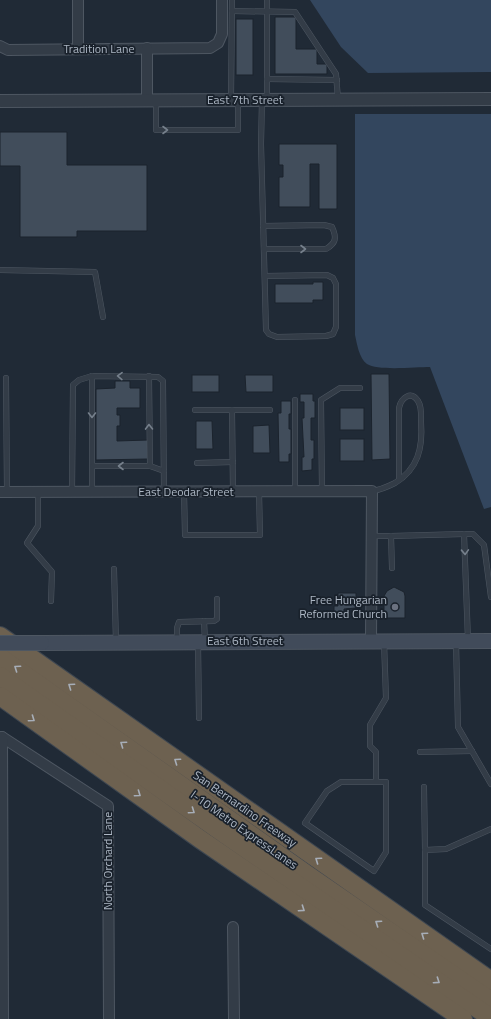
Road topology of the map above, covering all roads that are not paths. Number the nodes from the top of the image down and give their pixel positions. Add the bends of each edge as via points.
1 (78, 0) edge
2 (222, 0) edge
3 (232, 0) edge
4 (268, 0) edge
5 (232, 11) junction
6 (268, 12) junction
7 (0, 46) edge
8 (147, 48) junction
9 (78, 49) junction
10 (268, 79) junction
11 (337, 80) junction
12 (151, 100) junction
13 (235, 100) junction
14 (264, 100) junction
15 (338, 100) junction
16 (491, 100) edge
17 (0, 101) edge
18 (263, 226) junction
19 (264, 249) junction
20 (0, 270) edge
21 (264, 276) junction
22 (104, 317) dead end
23 (92, 376) junction
24 (149, 376) junction
25 (6, 378) dead end
26 (360, 388) dead end
27 (295, 400) dead end
28 (195, 410) dead end
29 (232, 410) junction
30 (270, 410) dead end
31 (233, 462) junction
32 (197, 463) dead end
33 (93, 466) junction
34 (150, 466) junction
35 (164, 471) junction
36 (399, 480) junction
37 (372, 491) junction
38 (3, 492) edge
39 (38, 492) junction
40 (72, 492) junction
41 (92, 492) junction
42 (164, 492) junction
43 (184, 492) junction
44 (233, 492) junction
45 (259, 492) junction
46 (295, 492) junction
47 (322, 492) junction
48 (464, 534) junction
49 (371, 536) junction
50 (391, 536) junction
51 (392, 568) dead end
52 (114, 569) dead end
53 (491, 597) edge
54 (217, 599) dead end
55 (51, 602) dead end
56 (204, 621) junction
57 (0, 636) edge
58 (177, 641) junction
59 (202, 641) junction
60 (377, 641) junction
61 (462, 641) junction
62 (491, 641) edge
63 (0, 643) edge
64 (116, 643) junction
65 (0, 656) edge
66 (0, 676) edge
67 (0, 696) edge
68 (200, 718) dead end
69 (472, 751) junction
70 (420, 752) dead end
71 (376, 782) junction
72 (491, 784) edge
73 (424, 787) dead end
74 (491, 829) edge
75 (200, 839) junction
76 (425, 850) junction
77 (340, 914) junction
78 (233, 926) dead end
79 (444, 949) junction
80 (491, 949) edge
81 (491, 981) edge
82 (491, 990) edge
83 (491, 1001) edge
84 (491, 1018) edge
85 (3, 1019) edge
86 (109, 1019) edge
87 (234, 1019) edge
88 (463, 1019) edge

1 - 9 street
2 - 8 street via 222,34 214,46
3 - 5 lane
4 - 6 lane
5 - 6 lane
5 - 13 lane
6 - 10 lane
6 - 11 lane via 295,12 336,74
7 - 9 street, Tradition Lane via 8,50
8 - 9 street, Tradition Lane
8 - 12 street, Tradition Lane
10 - 11 lane
10 - 14 lane
11 - 15 lane
12 - 13 street, East 7th Street
12 -> 13 lane via 156,130 238,130
12 - 17 street, East 7th Street
13 - 14 street, East 7th Street
14 - 15 street, East 7th Street
14 - 18 lane
15 - 16 street, East 7th Street
18 - 19 lane
19 -> 18 lane via 326,249 332,246 336,235 332,227 324,225
19 - 21 lane
20 - 22 lane via 95,272
21 - 21 lane via 266,330 269,334 276,337 333,334 336,327 336,284 333,278 327,275
24 -> 23 lane
23 -> 33 lane
23 - 40 lane via 73,385
34 -> 24 lane
24 - 35 lane via 158,377 163,381
25 - 38 lane
26 - 47 lane via 340,388 322,400
27 - 46 lane
28 - 29 lane
29 - 30 lane
29 - 31 lane
31 - 32 lane
31 - 44 lane
34 -> 33 lane
33 - 41 lane
34 - 35 lane
35 - 42 lane
36 - 36 lane via 412,468 420,450 422,435 420,405 417,399 410,396 400,401 399,408
36 - 37 lane via 382,490
37 - 47 street, East Deodar Street
37 - 49 street
38 - 39 street, East Deodar Street
39 - 40 street, East Deodar Street
39 - 55 lane via 38,526 27,543 52,572
40 - 41 street, East Deodar Street
41 - 42 street, East Deodar Street
42 - 43 street, East Deodar Street
43 - 44 street, East Deodar Street
43 - 45 lane via 185,535 260,535
44 - 45 street, East Deodar Street
45 - 46 street, East Deodar Street
46 - 47 street, East Deodar Street
48 - 50 lane
48 - 53 lane via 473,534 484,545
48 -> 61 lane
49 - 50 lane
49 - 60 street
50 - 51 lane
52 - 64 lane
54 - 56 lane via 217,619
56 - 58 lane via 179,622
56 - 59 lane
79 -> 57 highway, San Bernardino Freeway
58 - 59 main road, East 6th Street
58 - 64 main road, East 6th Street
59 - 60 main road, East 6th Street
59 - 68 lane
60 - 61 main road, East 6th Street
60 - 71 lane via 386,698 370,726 370,746 376,752
61 - 62 main road, East 6th Street
61 - 69 lane via 458,726
63 - 64 main road, East 6th Street, bridge
83 -> 65 highway, I-10 Metro ExpressLanes via 308,875
66 -> 77 highway, I-10 Metro ExpressLanes
67 -> 75 highway
69 - 70 lane
69 - 72 lane
71 - 71 lane via 341,782 327,791 305,823 374,870 386,852 386,782
73 - 76 lane
74 - 76 lane via 446,849
75 - 77 highway
75 -> 88 highway
76 - 80 lane via 425,905
77 -> 84 highway, I-10 Metro ExpressLanes
78 - 87 street
79 - 81 highway, San Bernardino Freeway
79 - 82 highway
85 - 86 street, North Orchard Lane via 2,737 108,806

